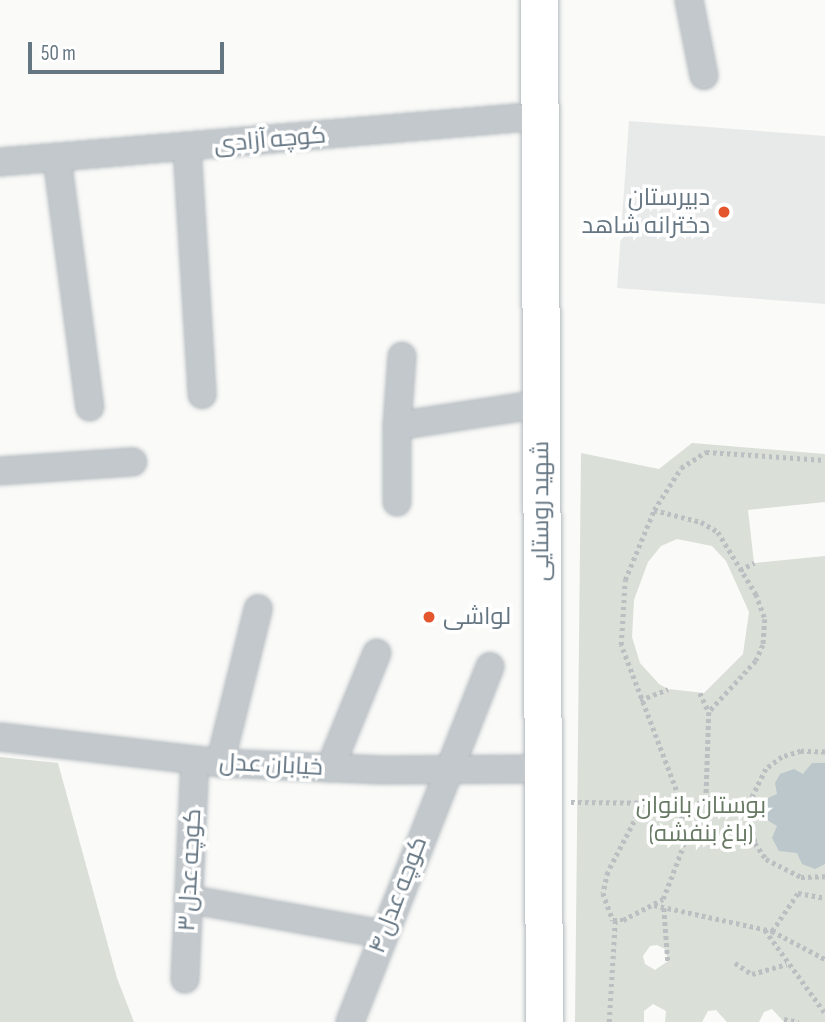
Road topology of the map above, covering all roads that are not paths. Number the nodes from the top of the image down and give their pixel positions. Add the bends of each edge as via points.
1 (539, 0) edge
2 (689, 0) edge
3 (704, 76) dead end
4 (540, 116) junction
5 (187, 148) junction
6 (57, 158) junction
7 (0, 163) edge
8 (402, 356) dead end
9 (202, 395) dead end
10 (541, 404) junction
11 (90, 407) dead end
12 (397, 426) junction
13 (132, 462) dead end
14 (0, 471) edge
15 (397, 502) dead end
16 (258, 609) dead end
17 (377, 653) dead end
18 (490, 667) dead end
19 (0, 737) edge
20 (208, 762) junction
21 (330, 768) junction
22 (448, 769) junction
23 (543, 785) junction
24 (188, 898) junction
25 (382, 934) junction
26 (185, 979) dead end
27 (350, 1022) edge
28 (544, 1022) edge

1 - 4 street, شهید روستایی
2 - 3 street
4 - 5 street, کوچه آزادی
4 - 10 street, شهید روستایی
5 - 6 street, کوچه آزادی
5 - 9 street
6 - 7 street, کوچه آزادی
6 - 11 street
8 - 12 street
10 - 12 street
10 - 23 street, شهید روستایی
12 - 15 street
13 - 14 street
16 - 20 street, کوچه عدل ۳
17 - 21 street
18 - 22 street, کوچه عدل ۴
19 - 20 street, خیابان عدل
20 - 21 street, خیابان عدل
20 - 24 street, کوچه عدل ۳
21 - 22 street, خیابان عدل
22 - 23 street, خیابان عدل
22 - 25 street, کوچه عدل ۴
23 - 28 street, شهید روستایی
24 - 25 street
24 - 26 street, کوچه عدل ۳
25 - 27 street, کوچه عدل ۴

